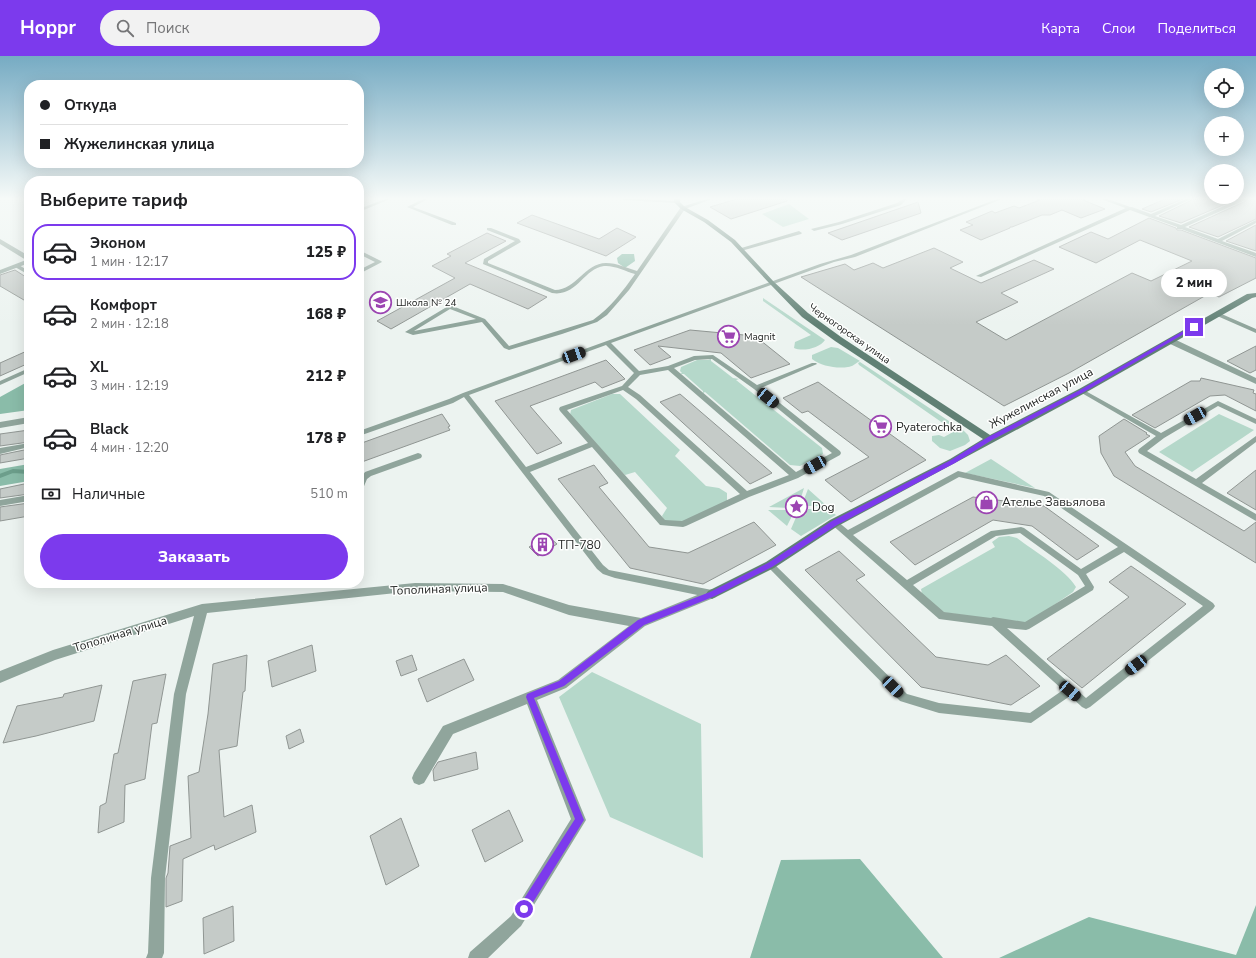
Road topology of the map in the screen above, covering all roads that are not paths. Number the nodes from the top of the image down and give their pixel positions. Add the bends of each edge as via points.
1 (0, 241) edge
2 (518, 241) edge
3 (660, 241) edge
4 (731, 241) edge
5 (770, 241) edge
6 (892, 241) edge
7 (1057, 241) edge
8 (1221, 241) edge
9 (741, 249) junction
10 (364, 254) edge
11 (1255, 254) edge
12 (24, 257) edge
13 (24, 263) edge
14 (18, 266) junction
15 (24, 270) edge
16 (364, 270) edge
17 (0, 272) edge
18 (638, 273) junction
19 (979, 276) dead end
20 (772, 283) junction
21 (1256, 295) edge
22 (1217, 314) junction
23 (483, 320) junction
24 (1256, 331) edge
25 (1171, 341) junction
26 (607, 343) junction
27 (814, 364) dead end
28 (669, 368) junction
29 (24, 372) edge
30 (638, 373) junction
31 (1256, 381) edge
32 (0, 383) edge
33 (624, 387) junction
34 (756, 388) junction
35 (1082, 391) junction
36 (465, 394) junction
37 (24, 421) edge
38 (1256, 422) edge
39 (0, 425) edge
40 (364, 432) edge
41 (1161, 436) junction
42 (1256, 438) edge
43 (990, 439) junction
44 (593, 444) junction
45 (24, 447) edge
46 (0, 451) edge
47 (418, 456) dead end
48 (525, 471) junction
49 (795, 476) junction
50 (364, 478) edge
51 (1197, 483) junction
52 (746, 495) junction
53 (24, 499) edge
54 (0, 504) edge
55 (1256, 518) edge
56 (834, 523) junction
57 (847, 534) junction
58 (1124, 548) junction
59 (770, 565) junction
60 (1081, 573) junction
61 (906, 585) junction
62 (712, 594) junction
63 (202, 608) junction
64 (992, 622) junction
65 (641, 623) junction
66 (0, 677) edge
67 (1070, 691) junction
68 (530, 697) junction
69 (419, 778) dead end
70 (154, 958) edge
71 (476, 958) edge

1 - 12 street
2 - 18 lane via 485,263 554,292 565,291 600,265
3 - 18 lane
4 - 9 street, Черногорская улица
5 - 9 lane
6 - 20 lane
7 - 19 lane
8 - 11 lane
9 - 20 street, Черногорская улица
10 - 16 lane via 379,262
13 - 14 street
14 - 15 lane
14 - 17 street
18 - 23 lane via 614,306 595,321 513,348 506,347
20 - 26 lane
20 - 43 street, Черногорская улица via 805,315 838,339
21 - 22 street, Жужелинская улица
22 - 24 lane
22 - 25 street, Жужелинская улица
23 - 23 lane via 450,307 408,332 412,334
25 - 31 street
25 - 35 street, Жужелинская улица
26 - 30 lane
26 - 36 lane
27 - 34 lane
28 - 30 lane
28 - 34 lane via 694,358 713,357
28 - 49 lane
29 - 32 lane
30 - 33 lane
33 - 44 lane via 562,409
33 - 52 lane
34 - 49 lane via 837,453
35 - 41 lane
35 - 43 street, Жужелинская улица
36 - 40 lane
36 - 48 lane
37 - 39 street
38 - 41 lane via 1218,403
41 - 51 lane via 1142,451
42 - 51 lane
43 - 56 street, Жужелинская улица
44 - 48 lane
44 - 52 lane via 663,524 683,524
45 - 46 lane
47 - 50 lane via 368,474
48 - 62 lane via 606,572
49 - 52 lane
51 - 55 lane
53 - 54 lane
56 - 57 lane
56 - 59 street, Жужелинская улица
57 - 58 lane via 958,474 1046,494
57 - 61 lane
58 - 60 lane
58 - 67 lane via 1210,606 1086,704
59 - 62 street, Жужелинская улица
59 - 67 lane via 904,698 939,708 1031,718
60 - 61 lane via 1021,530 994,533
60 - 64 lane via 1090,587 1026,626
61 - 64 lane via 942,616
62 - 65 street
63 - 65 street, Тополиная улица via 415,587 503,588 570,610
63 - 66 street, Тополиная улица via 53,655
63 - 70 street via 180,694 158,878
64 - 67 lane
65 - 68 street via 562,684
68 - 69 street via 448,730
68 - 71 street via 579,820 516,921

